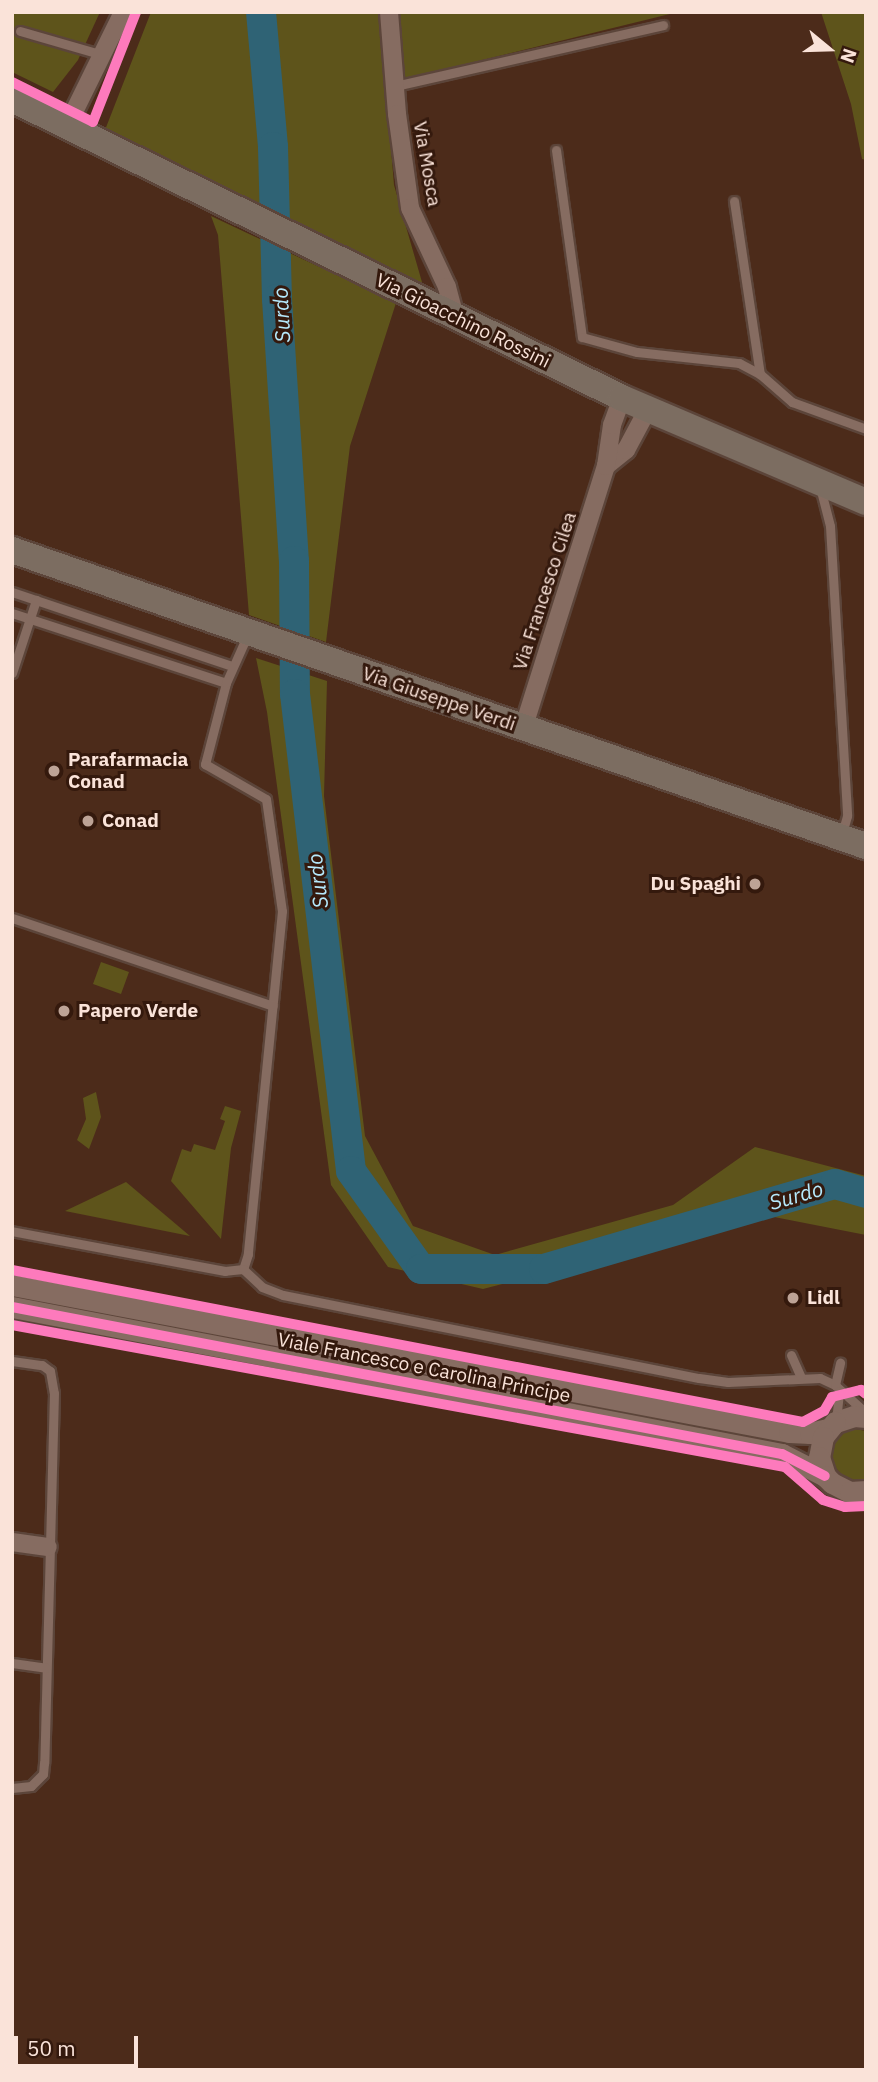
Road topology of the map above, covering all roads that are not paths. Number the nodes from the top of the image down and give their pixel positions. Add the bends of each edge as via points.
1 (123, 12) edge
2 (389, 12) edge
3 (663, 25) dead end
4 (20, 31) dead end
5 (103, 55) junction
6 (395, 86) junction
7 (12, 99) edge
8 (67, 126) junction
9 (556, 150) dead end
10 (733, 201) dead end
11 (454, 316) junction
12 (760, 374) junction
13 (622, 398) junction
14 (648, 409) junction
15 (866, 429) edge
16 (606, 466) junction
17 (819, 482) junction
18 (866, 502) edge
19 (12, 550) edge
20 (12, 592) edge
21 (36, 600) junction
22 (12, 613) edge
23 (30, 619) junction
24 (248, 634) junction
25 (232, 666) junction
26 (12, 673) edge
27 (226, 683) junction
28 (523, 729) junction
29 (853, 842) edge
30 (12, 918) edge
31 (273, 1006) junction
32 (12, 1231) edge
33 (243, 1269) junction
34 (12, 1285) edge
35 (12, 1307) edge
36 (791, 1354) dead end
37 (12, 1361) edge
38 (840, 1363) dead end
39 (801, 1377) junction
40 (837, 1388) junction
41 (866, 1415) edge
42 (832, 1426) junction
43 (825, 1476) junction
44 (866, 1491) edge
45 (12, 1542) edge
46 (48, 1547) junction
47 (12, 1663) edge
48 (46, 1668) junction
49 (12, 1788) edge

1 - 5 street
2 - 6 street, Via Mosca
3 - 6 lane
4 - 5 lane
5 - 8 street
6 - 11 street, Via Mosca via 410,208 447,287
7 - 8 main road, Via Gioacchino Rossini
8 - 11 main road, Via Gioacchino Rossini
9 - 12 lane via 582,337 637,352 739,363
10 - 12 lane
11 - 13 main road, Via Gioacchino Rossini
12 - 15 lane via 792,402
13 - 14 main road, Via Gioacchino Rossini
13 - 16 street, Via Francesco Cilea via 612,425
14 - 16 street, Via Francesco Cilea via 626,450
14 - 17 main road, Via Gioacchino Rossini
16 - 28 street, Via Francesco Cilea
17 - 18 main road, Via Gioacchino Rossini
17 - 29 lane via 830,526 847,816
19 - 24 main road, Via Giuseppe Verdi
20 - 21 lane
21 - 23 lane
21 - 25 lane
22 - 23 lane
23 - 26 lane
23 - 27 lane
24 - 25 lane
24 - 28 main road, Via Giuseppe Verdi
25 - 27 lane
27 - 31 lane via 205,764 261,795 268,804 282,911
28 - 29 main road, Via Giuseppe Verdi
30 - 31 lane
31 - 33 lane
32 - 33 lane via 225,1270
33 - 39 lane via 262,1287 283,1296 699,1378 739,1382
34 - 42 street, Viale Francesco e Carolina Principe via 776,1430 810,1433
35 - 43 street, Viale Francesco e Carolina Principe via 782,1454
36 - 39 lane
37 - 46 lane via 42,1366 50,1371 53,1382
38 - 40 lane
39 - 40 lane via 820,1378
40 - 41 lane
40 - 42 lane
41 - 42 street, Viale Francesco e Carolina Principe
42 - 43 street via 819,1447
43 - 44 street, Viale Francesco e Carolina Principe via 840,1489
45 - 46 street
46 - 48 lane
47 - 48 lane
48 - 49 lane via 43,1774 31,1786

